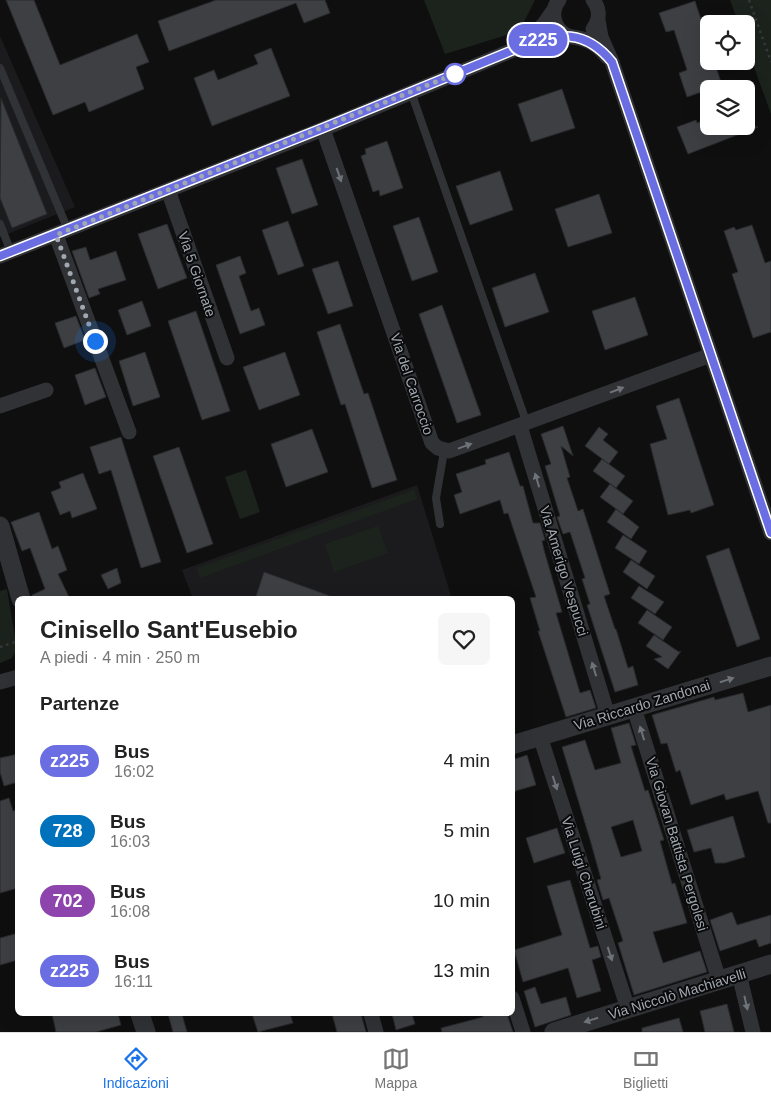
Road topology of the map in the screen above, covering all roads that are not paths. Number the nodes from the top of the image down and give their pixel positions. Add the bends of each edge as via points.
1 (593, 0) edge
2 (556, 5) edge
3 (598, 20) junction
4 (572, 37) junction
5 (523, 46) junction
6 (612, 62) junction
7 (0, 68) edge
8 (411, 92) junction
9 (323, 128) junction
10 (168, 190) junction
11 (0, 224) edge
12 (62, 232) junction
13 (6, 254) edge
14 (711, 354) junction
15 (227, 358) dead end
16 (46, 390) dead end
17 (0, 406) edge
18 (523, 425) junction
19 (129, 432) dead end
20 (444, 451) junction
21 (440, 524) dead end
22 (0, 526) edge
23 (771, 533) edge
24 (20, 596) edge
25 (771, 666) edge
26 (15, 677) edge
27 (0, 682) edge
28 (634, 708) junction
29 (608, 716) junction
30 (540, 736) junction
31 (515, 744) edge
32 (771, 964) edge
33 (739, 974) junction
34 (719, 980) junction
35 (515, 1007) edge
36 (628, 1009) junction
37 (141, 1016) edge
38 (372, 1016) edge
39 (559, 1031) edge
40 (146, 1032) edge
41 (376, 1032) edge
42 (523, 1032) edge
43 (753, 1032) edge

1 - 3 street via 598,7
2 - 4 street via 558,30
2 - 5 street via 544,24
3 - 4 street via 591,32
3 - 6 street via 601,37
4 - 5 street via 557,36
4 - 6 street via 591,43
5 - 8 street
6 - 14 street
7 - 12 lane
8 - 9 street
8 - 18 lane
9 - 10 street
9 -> 20 street, Via del Carroccio via 432,443
10 - 12 street
10 - 15 street, Via 5 Giornate
11 - 13 lane
12 - 13 street
12 - 19 street
18 -> 14 street
14 - 23 street
16 - 17 street
20 -> 18 street
29 -> 18 street, Via Amerigo Vespucci
20 - 21 lane via 436,498
22 - 24 street
28 -> 25 street, Via Riccardo Zandonai
26 - 27 street
28 - 29 street, Via Riccardo Zandonai
34 -> 28 street, Via Giovan Battista Pergolesi
29 - 30 street, Via Riccardo Zandonai
30 - 31 street, Via Riccardo Zandonai
30 -> 36 street, Via Luigi Cherubini
32 - 33 street, Via Niccolò Machiavelli
33 - 34 street, Via Niccolò Machiavelli
33 -> 43 street
34 - 36 street, Via Niccolò Machiavelli
35 - 42 street
36 -> 39 street, Via Niccolò Machiavelli
37 - 40 street
38 - 41 street

